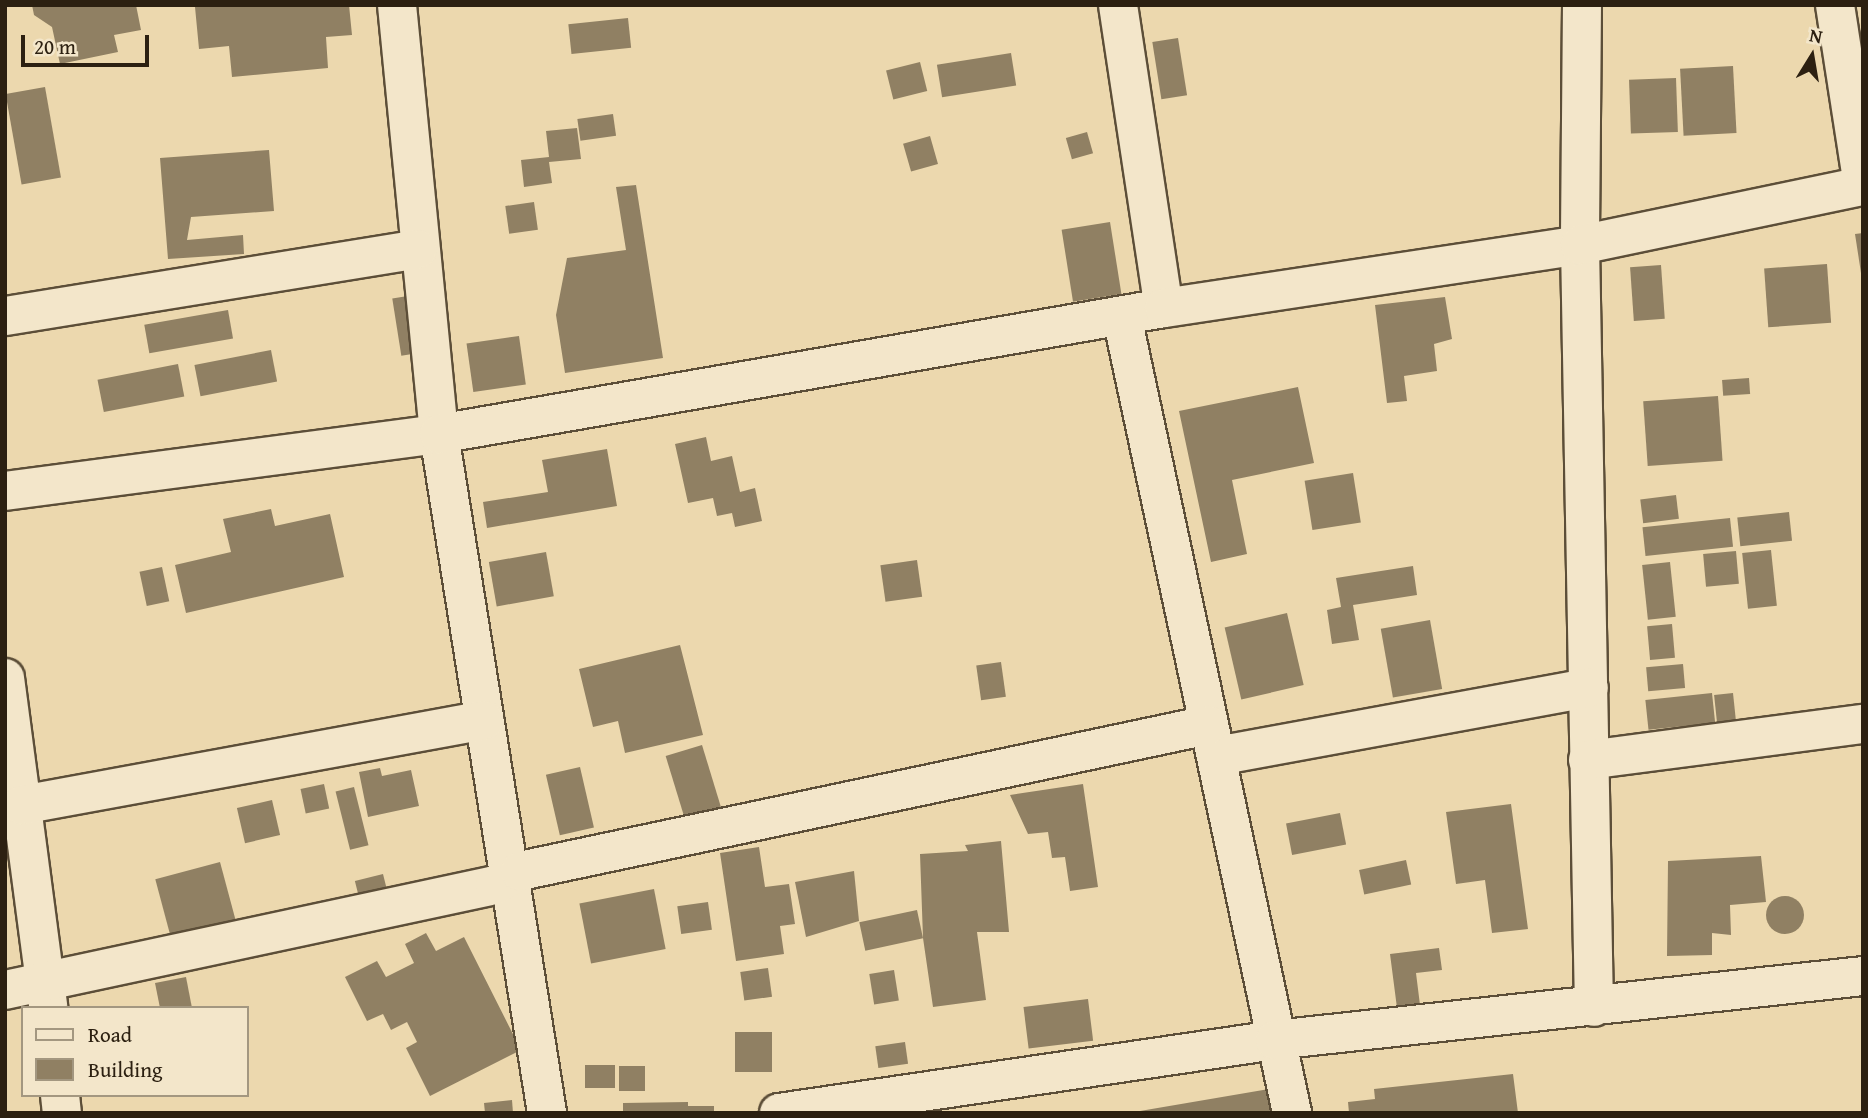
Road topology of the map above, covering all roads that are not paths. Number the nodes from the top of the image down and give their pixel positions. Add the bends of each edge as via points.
1 (397, 5) edge
2 (1118, 5) edge
3 (1582, 5) edge
4 (1835, 5) edge
5 (1863, 186) edge
6 (1580, 245) junction
7 (418, 249) junction
8 (1164, 308) junction
9 (5, 316) edge
10 (1122, 317) junction
11 (439, 434) junction
12 (5, 491) edge
13 (5, 678) edge
14 (1589, 688) junction
15 (484, 720) junction
16 (1863, 724) edge
17 (1212, 741) junction
18 (1588, 760) junction
19 (22, 805) junction
20 (510, 879) junction
21 (1863, 975) edge
22 (5, 990) edge
23 (46, 995) edge
24 (1594, 1007) junction
25 (1275, 1040) junction
26 (547, 1113) edge
27 (779, 1113) edge
28 (1292, 1113) edge

1 - 7 street
2 - 8 street
3 - 6 street
4 - 5 street
5 - 6 street
6 - 8 street
6 - 14 street
7 - 9 street
7 - 11 street
8 - 10 street
10 - 11 street
10 - 17 street
11 - 12 street
11 - 15 street
13 - 19 street
14 - 17 street
14 - 18 street
15 - 19 street
15 - 20 street
16 - 18 street
17 - 20 street via 520,871
17 - 25 street
18 - 24 street
19 - 23 street
20 - 23 street
20 - 26 street
21 - 24 street
22 - 23 street
24 - 25 street
25 - 27 street
25 - 28 street

